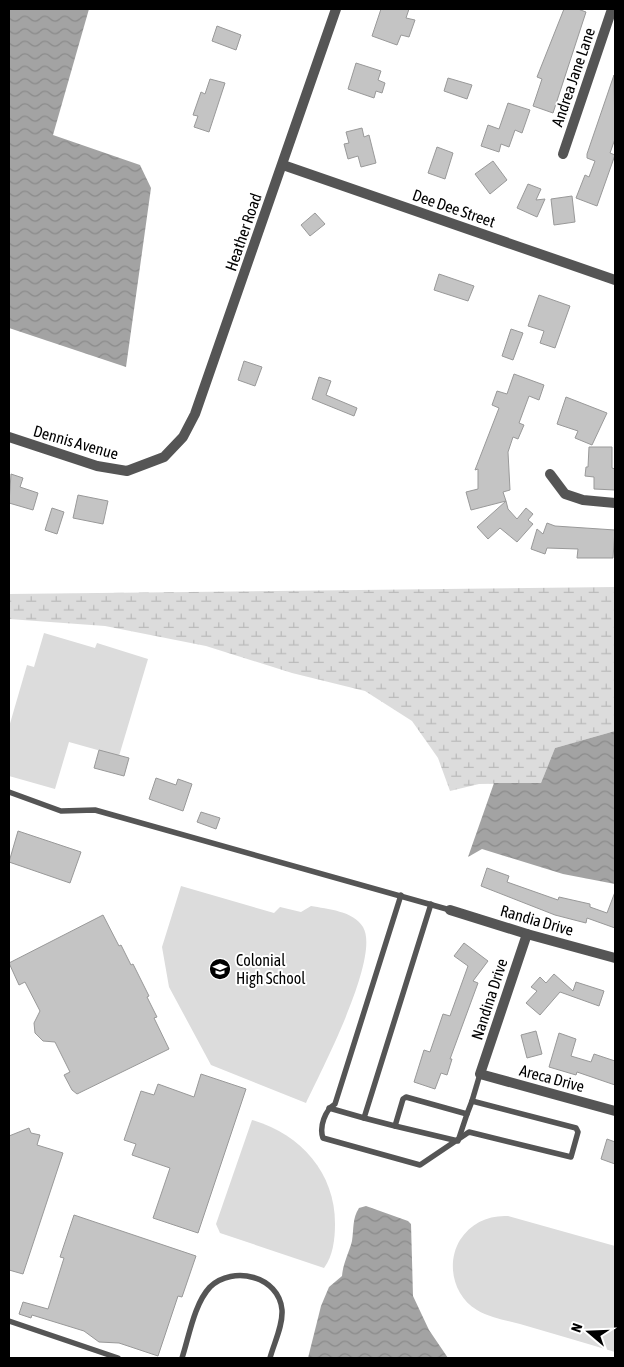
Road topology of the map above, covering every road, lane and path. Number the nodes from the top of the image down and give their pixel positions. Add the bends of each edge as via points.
1 (336, 9) edge
2 (612, 9) edge
3 (563, 154) dead end
4 (283, 165) junction
5 (615, 280) edge
6 (9, 437) edge
7 (164, 457) joint
8 (550, 474) dead end
9 (615, 503) edge
10 (9, 792) edge
11 (401, 895) junction
12 (432, 904) junction
13 (450, 910) joint
14 (527, 934) junction
15 (615, 958) edge
16 (480, 1074) junction
17 (472, 1101) junction
18 (329, 1108) junction
19 (615, 1111) edge
20 (467, 1114) junction
21 (364, 1118) junction
22 (395, 1126) junction
23 (458, 1141) junction
24 (9, 1321) edge
25 (118, 1358) edge
26 (182, 1358) edge
27 (270, 1358) edge

1 - 4 street, Heather Road
2 - 3 street, Andrea Jane Lane
4 - 5 street, Dee Dee Street
4 - 7 street, Heather Road via 195,414 183,436
6 - 7 street, Dennis Avenue via 97,466 127,471
8 - 9 street via 565,494 583,500
10 - 11 lane via 61,811 95,810
11 - 12 lane
11 - 18 lane via 335,1104
12 - 13 lane
12 - 21 lane
13 - 14 street, Randia Drive
14 - 15 street, Randia Drive
14 - 16 street, Nandina Drive
16 - 17 lane
16 - 19 street, Areca Drive
17 - 20 lane
17 - 23 lane via 576,1128 578,1132 571,1158 469,1132
18 - 21 lane
18 - 23 lane via 321,1132 323,1138 416,1164 420,1165
20 - 22 lane via 406,1097 402,1099
20 - 23 lane
21 - 22 lane
22 - 23 lane
24 - 25 lane
26 - 27 lane via 202,1299 210,1287 224,1278 248,1275 272,1288 282,1310

